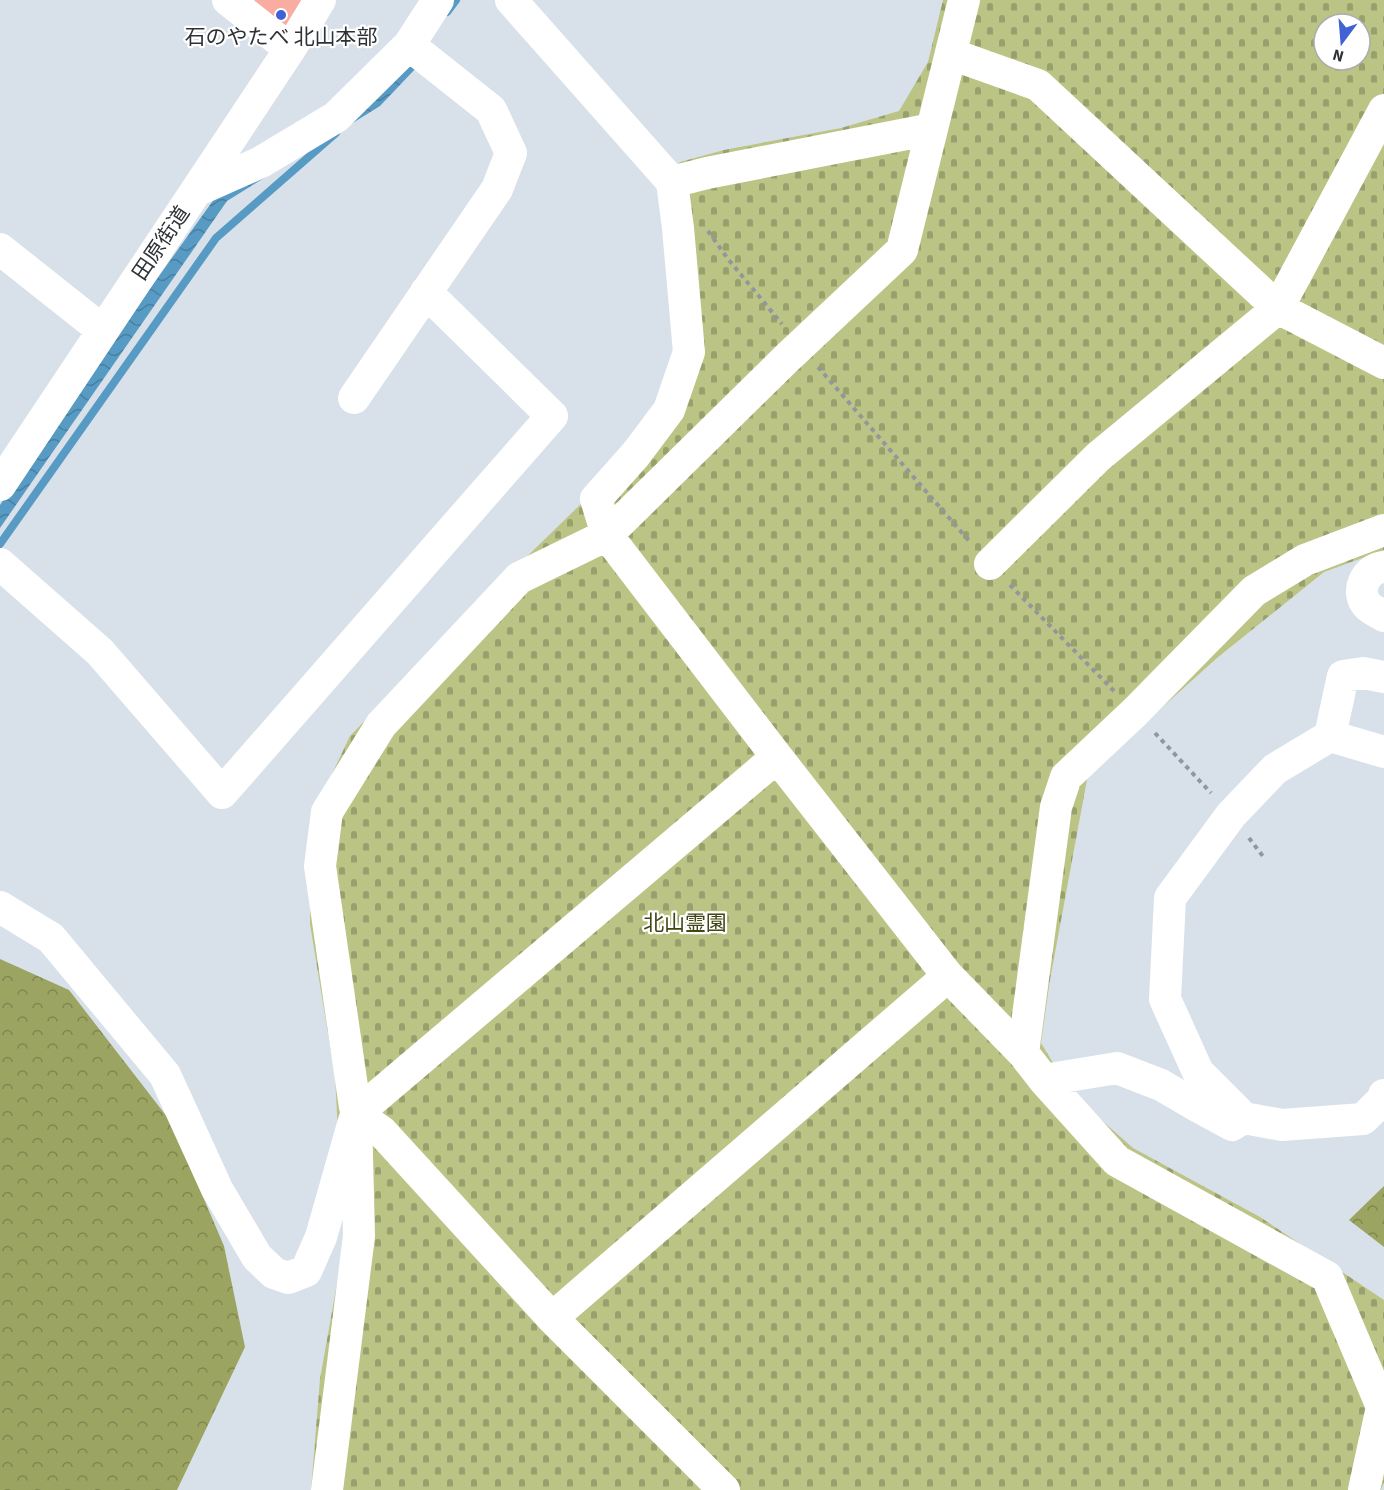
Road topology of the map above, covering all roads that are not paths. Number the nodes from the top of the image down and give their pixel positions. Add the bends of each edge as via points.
1 (228, 0) edge
2 (320, 0) edge
3 (438, 0) edge
4 (511, 0) edge
5 (964, 0) edge
6 (409, 45) junction
7 (290, 49) junction
8 (951, 54) junction
9 (1384, 110) edge
10 (932, 129) junction
11 (672, 182) junction
12 (196, 191) junction
13 (0, 249) edge
14 (426, 292) junction
15 (1278, 308) junction
16 (102, 330) junction
17 (1384, 363) edge
18 (354, 398) dead end
19 (0, 485) edge
20 (1384, 530) edge
21 (607, 536) junction
22 (0, 564) edge
23 (990, 564) road end
24 (1384, 567) edge
25 (1384, 616) edge
26 (1384, 677) edge
27 (1330, 736) junction
28 (1384, 752) edge
29 (777, 757) junction
30 (0, 907) edge
31 (948, 976) junction
32 (1023, 1053) junction
33 (1044, 1080) junction
34 (1384, 1095) edge
35 (356, 1114) junction
36 (1244, 1118) junction
37 (552, 1318) junction
38 (327, 1490) edge
39 (724, 1490) edge
40 (1364, 1490) edge

1 - 7 street
2 - 7 street, 田原街道
3 - 6 street
4 - 11 street
5 - 8 street
6 - 12 street via 336,117 261,162
6 - 14 street via 491,110 511,153 496,189
7 - 12 street, 田原街道
8 - 10 street
8 - 15 street via 1038,85
9 - 15 street
10 - 11 street
10 - 21 street via 902,250
11 - 21 street via 689,352 669,410 596,499
12 - 16 street, 田原街道
13 - 16 street
14 - 18 street
14 - 22 street via 552,416 222,794 100,652
15 - 17 street
15 - 23 street via 1098,457
16 - 19 street, 田原街道
20 - 32 street via 1305,560 1254,591 1066,777 1056,807
21 - 29 street
21 - 35 street via 519,578 381,725 327,812 320,866
24 - 25 street via 1376,568 1365,578 1361,593 1367,605
26 - 27 street via 1343,676
27 - 28 street
27 - 36 street via 1275,769 1231,815 1170,898 1165,999 1198,1072
29 - 31 street
29 - 35 street
30 - 35 street via 51,938 165,1075 217,1189 257,1257 274,1273 288,1278 306,1271 321,1237
31 - 32 street
31 - 37 street
32 - 33 street
33 - 36 street via 1117,1068 1161,1084 1232,1125
33 - 40 street via 1117,1161 1327,1277 1382,1407
34 - 36 street via 1363,1119 1282,1125
35 - 37 street via 382,1131
35 - 38 street via 359,1236
37 - 39 street

